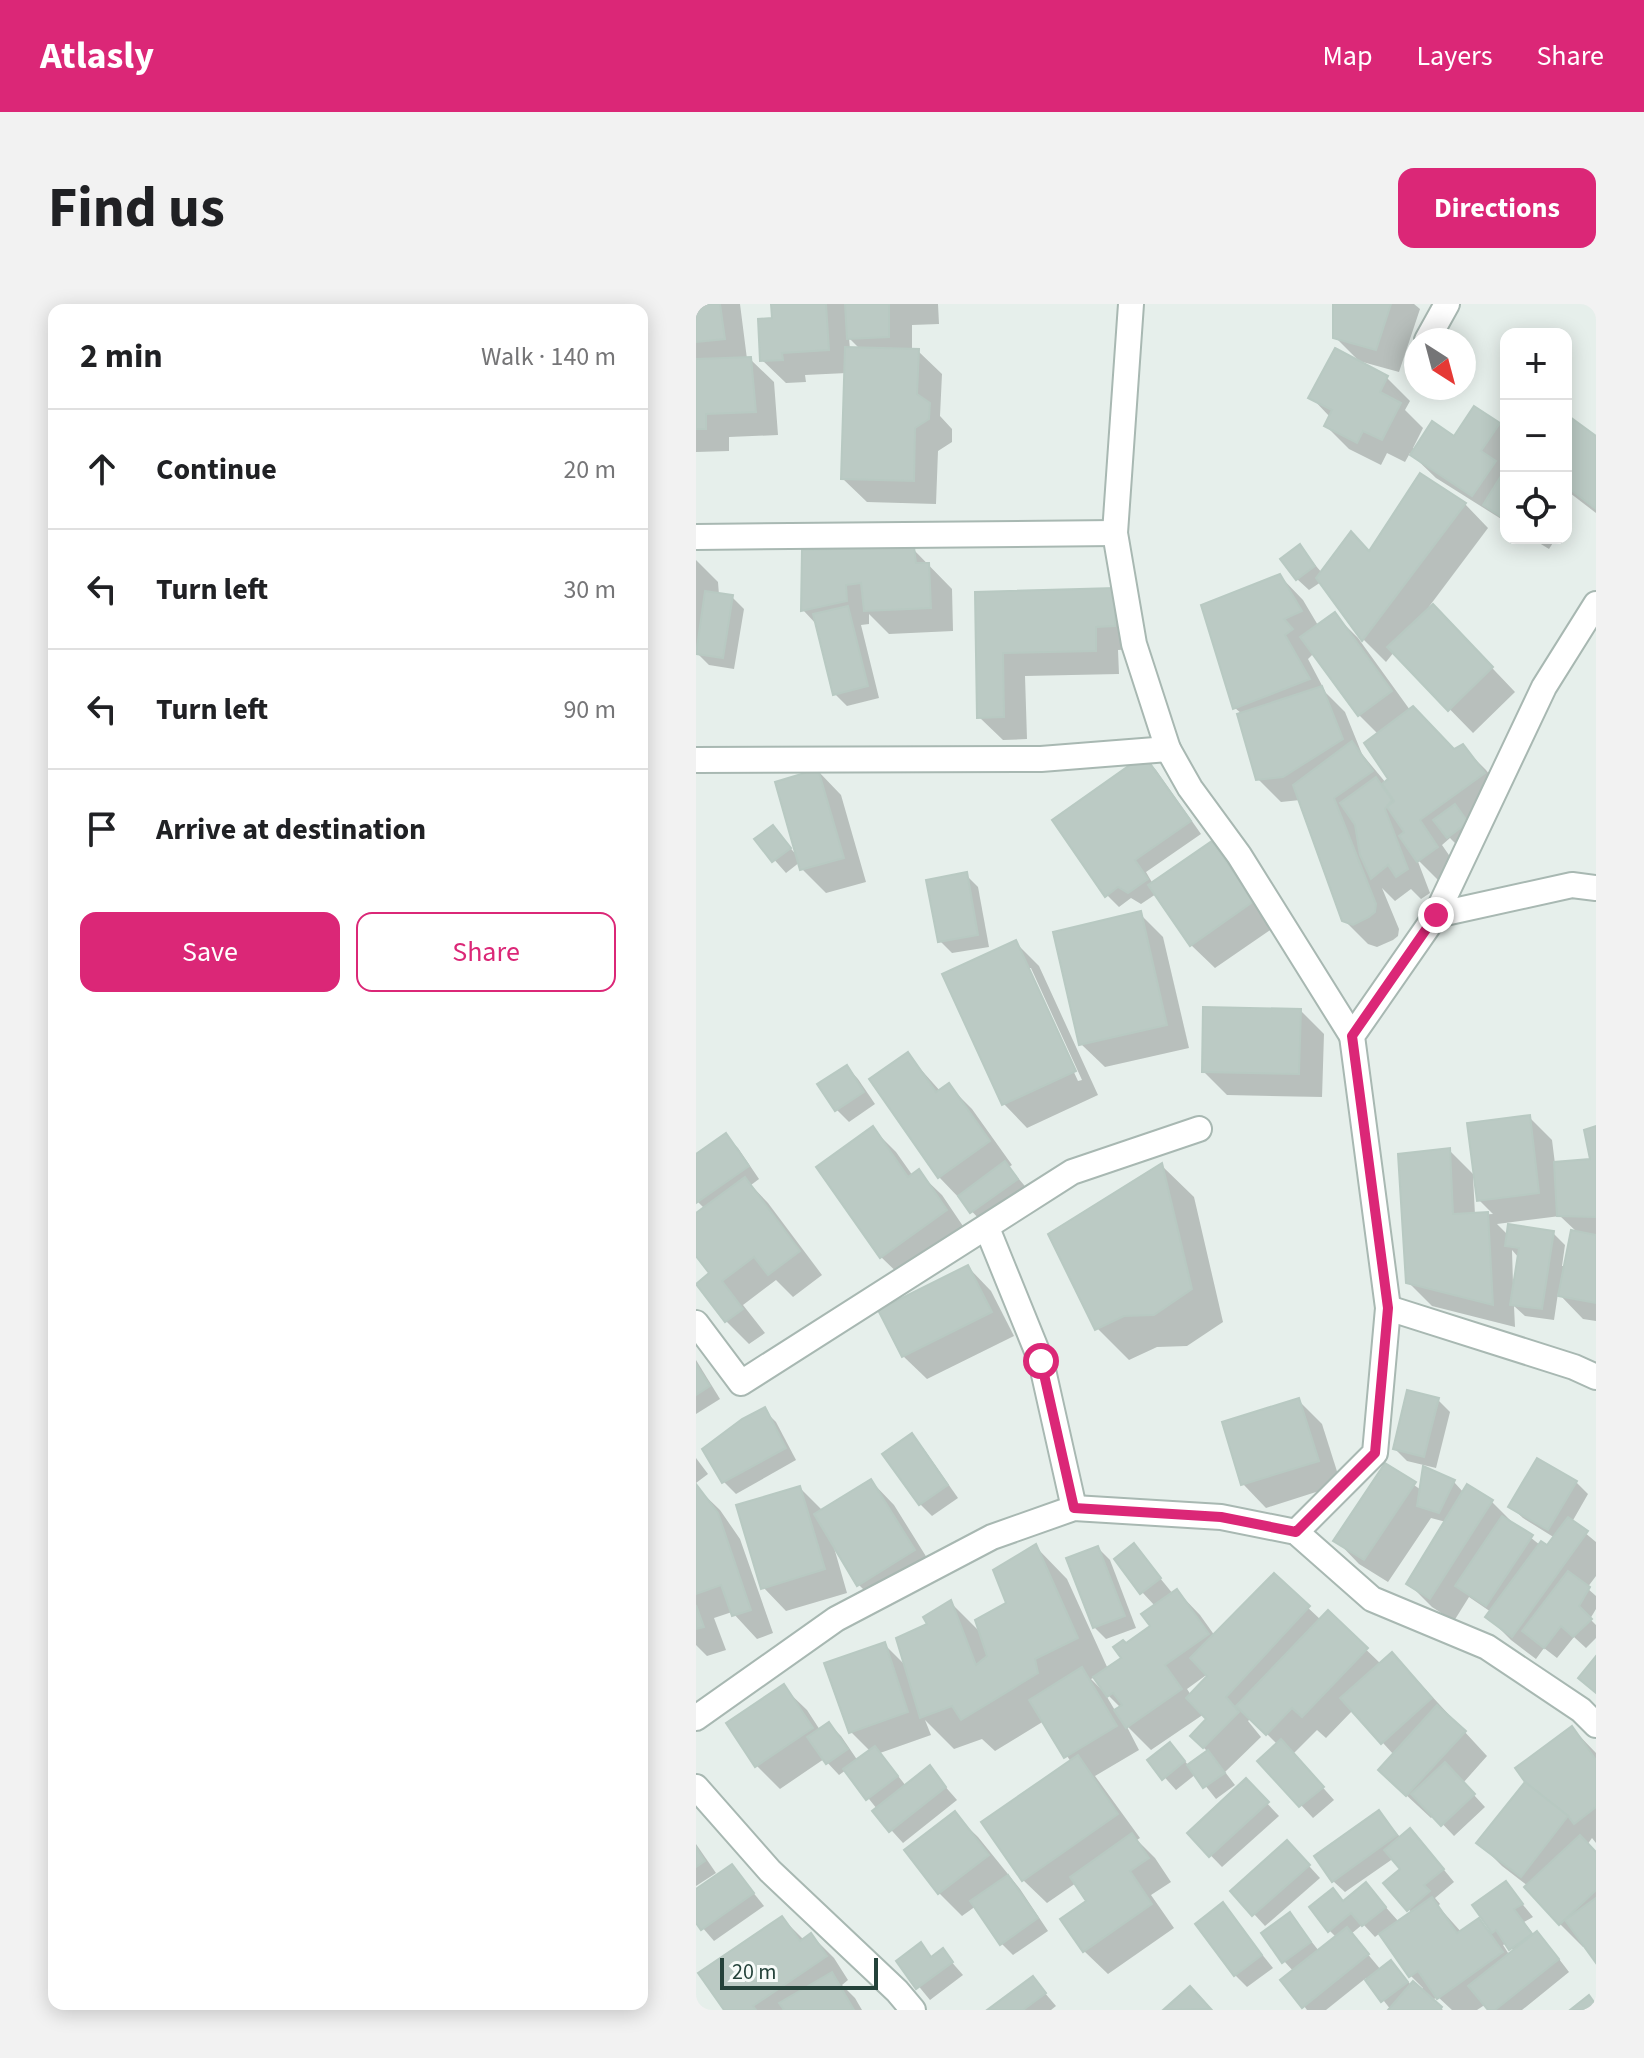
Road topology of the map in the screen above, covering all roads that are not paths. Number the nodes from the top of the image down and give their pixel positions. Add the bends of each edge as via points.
1 (1131, 304) edge
2 (1447, 304) edge
3 (1434, 328) edge
4 (1115, 533) junction
5 (696, 537) edge
6 (1596, 604) edge
7 (1168, 749) junction
8 (696, 760) edge
9 (1596, 888) edge
10 (1436, 915) junction
11 (1352, 1036) junction
12 (1199, 1129) dead end
13 (987, 1228) junction
14 (1388, 1308) junction
15 (696, 1323) edge
16 (1596, 1377) edge
17 (1074, 1508) junction
18 (1296, 1532) junction
19 (696, 1718) edge
20 (1596, 1725) edge
21 (696, 1787) edge
22 (913, 2010) edge

1 - 4 street
2 - 3 street
4 - 5 street
4 - 7 street via 1134,644
6 - 10 street via 1544,687
7 - 8 street via 1041,759
7 - 11 street
9 - 10 street via 1572,885
10 - 11 street
11 - 14 street
12 - 13 street via 1072,1172
13 - 15 street via 741,1383
13 - 17 street via 1041,1361
14 - 16 street
14 - 18 street via 1375,1453
17 - 18 street via 1221,1517
17 - 19 street via 992,1537 836,1619
18 - 20 street via 1372,1599 1487,1647
21 - 22 street via 770,1871

